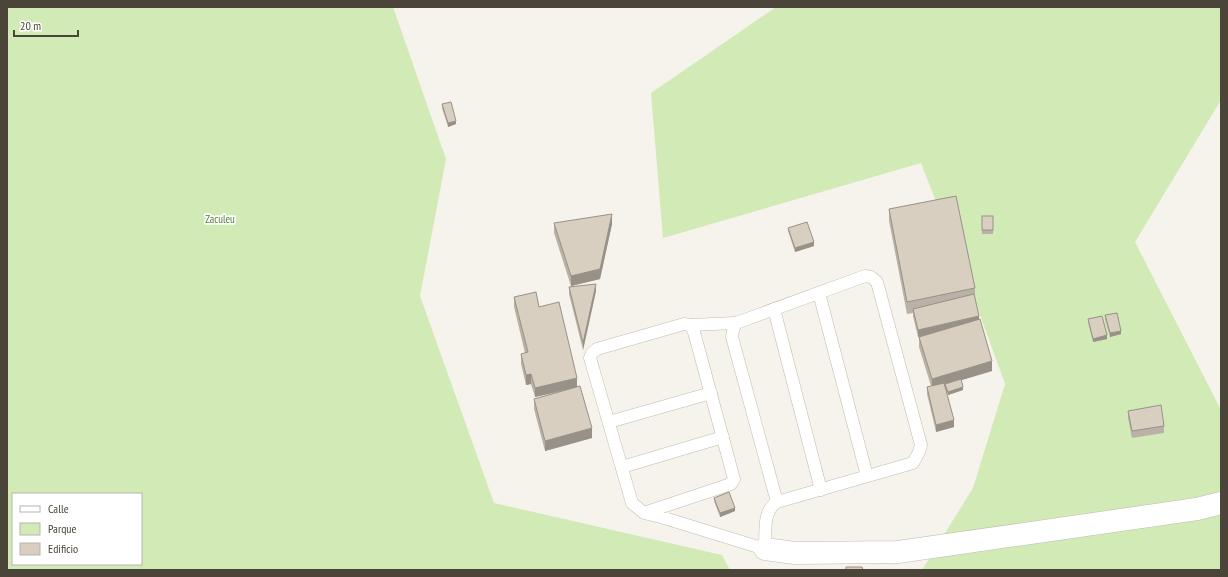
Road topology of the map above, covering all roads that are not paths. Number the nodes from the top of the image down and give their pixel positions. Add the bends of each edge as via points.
1 (819, 293) junction
2 (774, 309) junction
3 (736, 323) junction
4 (690, 325) junction
5 (711, 393) junction
6 (609, 422) junction
7 (723, 437) junction
8 (622, 467) junction
9 (867, 476) junction
10 (821, 490) junction
11 (777, 502) junction
12 (1221, 503) edge
13 (644, 513) junction
14 (765, 549) junction

1 - 2 lane
1 - 9 lane
1 - 9 lane via 865,276 877,282 921,445 913,463
2 - 3 lane
2 - 10 lane
3 - 4 lane
3 - 11 lane via 732,337
4 - 5 lane
4 - 6 lane via 684,324 597,349 592,353 590,358
5 - 6 lane
5 - 7 lane
6 - 8 lane
7 - 8 lane
7 - 13 lane via 734,479 730,484
8 - 13 lane via 632,503
9 - 10 lane
10 - 11 lane
11 - 14 lane via 771,506 767,515
12 - 14 street via 1197,509 898,552 795,553
13 - 14 lane

